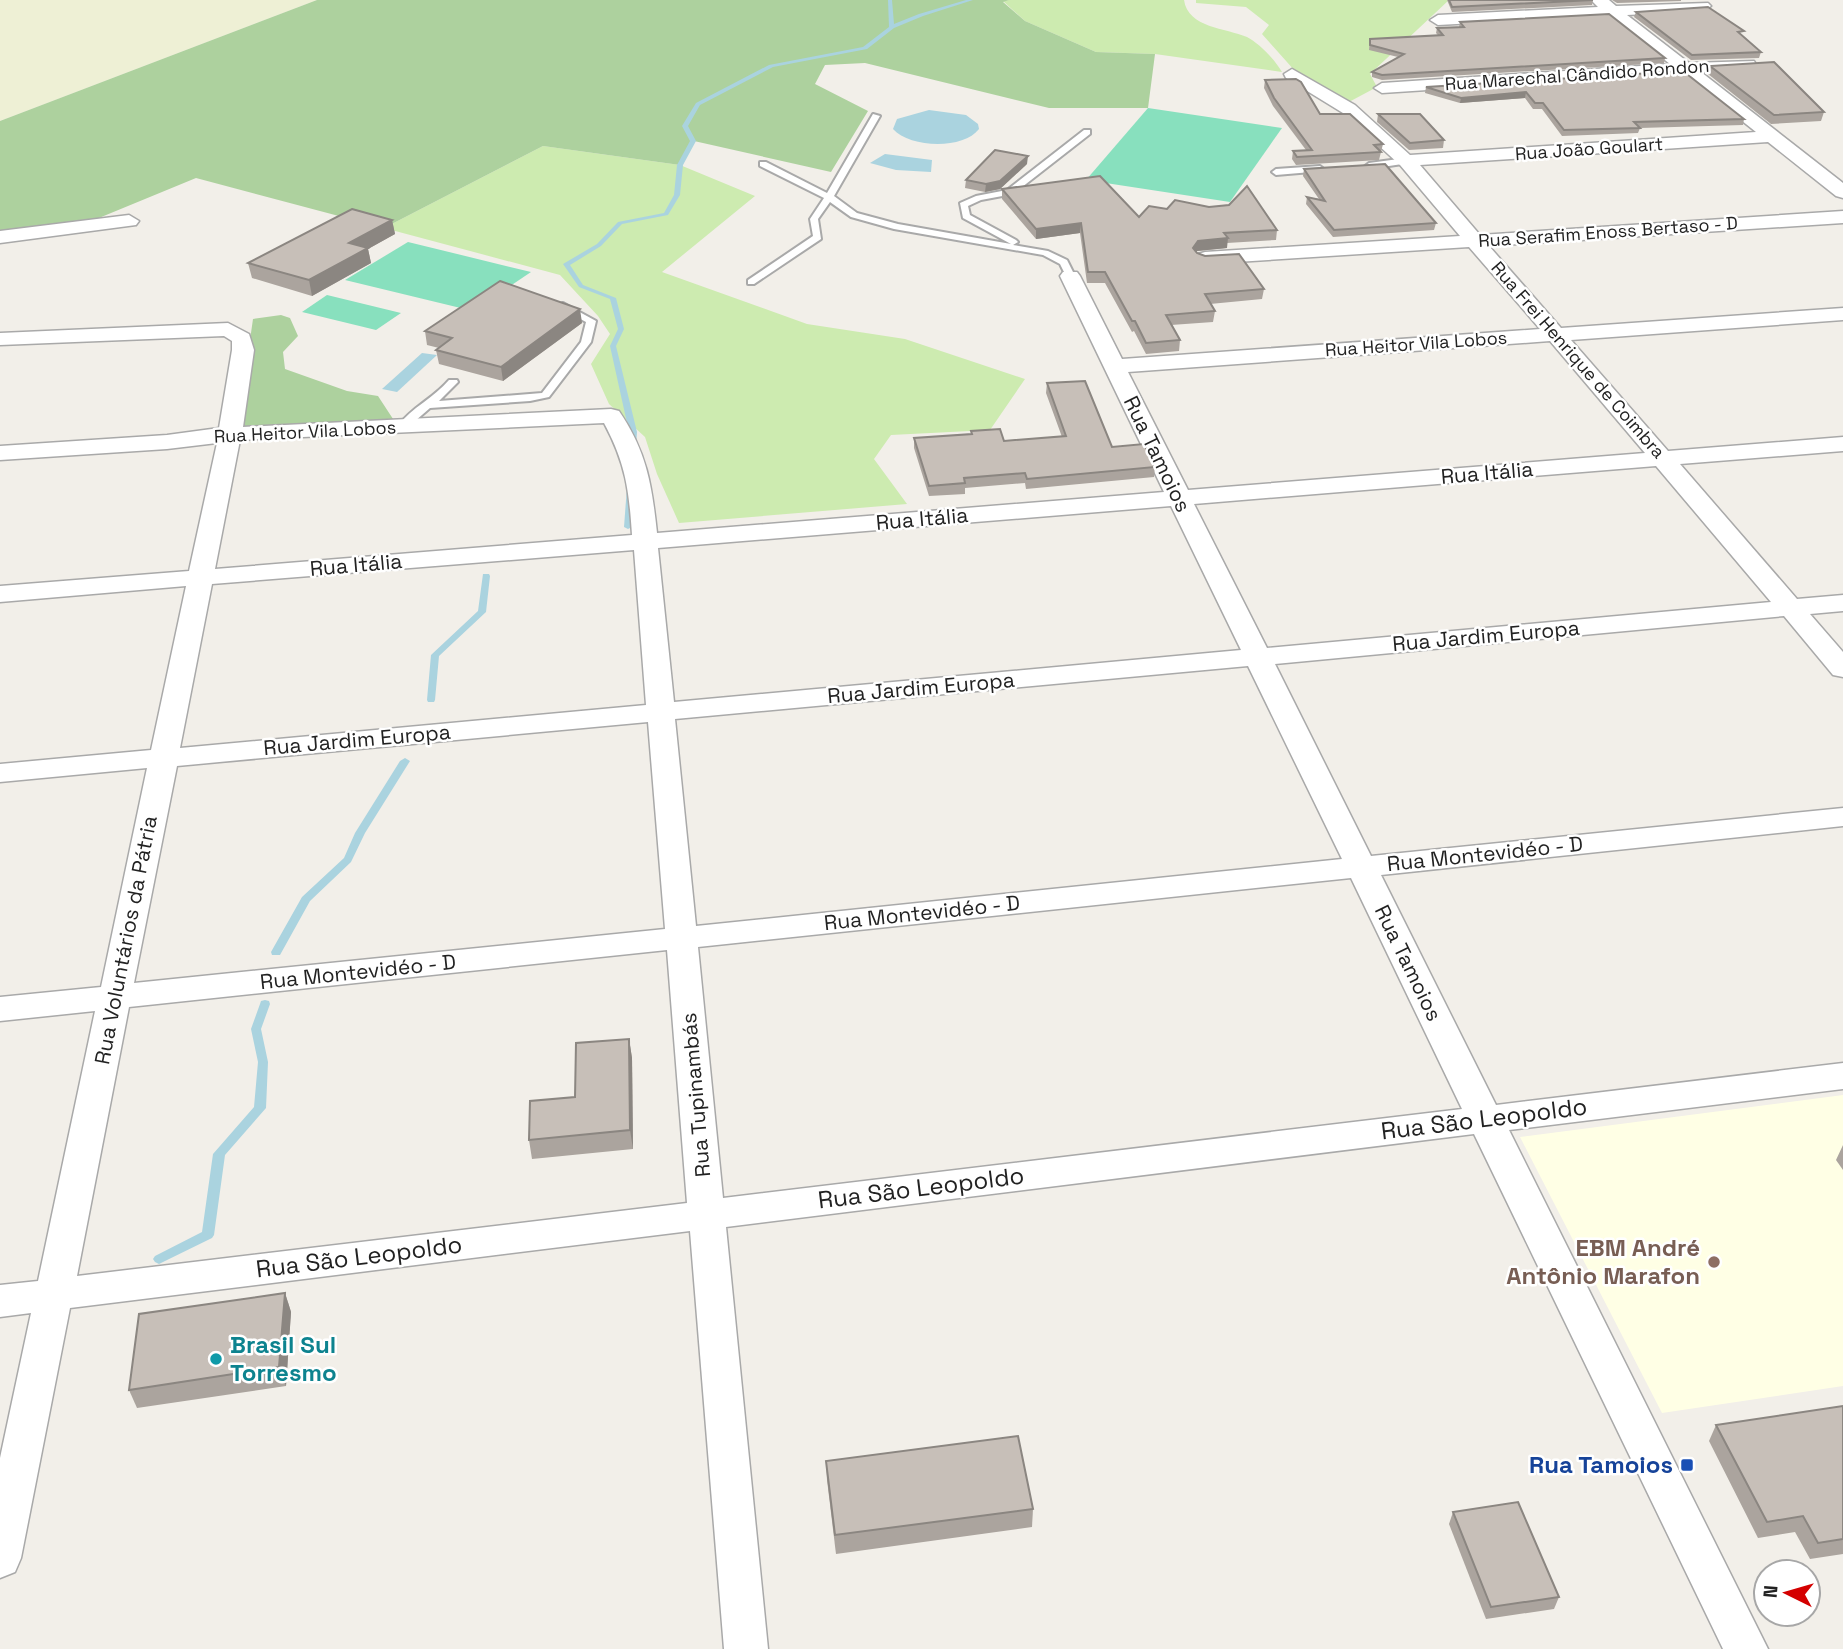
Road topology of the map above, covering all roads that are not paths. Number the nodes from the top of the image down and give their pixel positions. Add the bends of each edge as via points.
1 (1599, 0) edge
2 (1703, 6) edge
3 (1614, 11) junction
4 (1438, 20) dead end
5 (1759, 63) edge
6 (1686, 68) junction
7 (1292, 74) dead end
8 (1382, 88) dead end
9 (876, 116) dead end
10 (1087, 132) dead end
11 (1773, 136) junction
12 (1406, 162) junction
13 (763, 164) dead end
14 (1352, 167) edge
15 (1327, 169) edge
16 (1276, 172) dead end
17 (1843, 192) edge
18 (829, 197) junction
19 (1843, 217) edge
20 (129, 221) dead end
21 (0, 237) edge
22 (1474, 240) junction
23 (1025, 248) junction
24 (1205, 258) edge
25 (1070, 276) joint
26 (751, 282) dead end
27 (556, 303) edge
28 (1843, 314) edge
29 (1555, 334) junction
30 (0, 339) edge
31 (1114, 366) junction
32 (453, 382) dead end
33 (426, 405) junction
34 (611, 416) joint
35 (403, 426) junction
36 (230, 434) junction
37 (1843, 444) edge
38 (0, 453) edge
39 (1663, 459) junction
40 (1179, 498) junction
41 (645, 542) junction
42 (201, 578) junction
43 (0, 594) edge
44 (1843, 603) edge
45 (1790, 607) junction
46 (1257, 657) junction
47 (1843, 669) edge
48 (660, 712) junction
49 (163, 758) junction
50 (0, 773) edge
51 (1843, 817) edge
52 (1361, 867) junction
53 (681, 938) junction
54 (115, 997) junction
55 (0, 1009) edge
56 (1843, 1076) edge
57 (1485, 1119) junction
58 (706, 1214) junction
59 (54, 1294) junction
60 (0, 1301) edge
61 (0, 1558) edge
62 (746, 1649) edge
63 (1746, 1649) edge

1 - 3 street
2 - 3 street
3 - 4 street
3 - 6 street
5 - 6 street, Rua Marechal Cândido Rondon
6 - 8 street, Rua Marechal Cândido Rondon
6 - 11 street
7 - 12 street, Rua Frei Henrique de Coimbra via 1349,109
9 - 18 lane
10 - 23 lane via 1010,192 963,205 966,216
11 - 12 street, Rua João Goulart
11 - 17 street
12 - 14 lane
12 - 22 street, Rua Frei Henrique de Coimbra
13 - 18 lane
15 - 16 lane
18 - 23 lane via 854,215 897,228
18 - 26 lane via 814,219 818,237
19 - 22 street, Rua Serafim Enoss Bertaso - D
20 - 21 street
22 - 24 street, Rua Serafim Enoss Bertaso - D
22 - 29 street, Rua Frei Henrique de Coimbra
23 - 25 lane via 1064,262
25 - 31 street, Rua Tamoios
27 - 33 lane via 591,321 586,342 545,395
28 - 29 street, Rua Heitor Vila Lobos
29 - 31 street, Rua Heitor Vila Lobos
29 - 39 street, Rua Frei Henrique de Coimbra
30 - 36 street, Rua Voluntários da Pátria via 228,329 242,338 243,350
31 - 40 street, Rua Tamoios
32 - 33 lane
33 - 35 lane
34 - 35 street, Rua Heitor Vila Lobos
34 - 41 street, Rua Tupinambás via 640,482
35 - 36 street, Rua Heitor Vila Lobos
36 - 38 street, Rua Heitor Vila Lobos
36 - 42 street, Rua Voluntários da Pátria
37 - 39 street, Rua Itália
39 - 40 street, Rua Itália
39 - 45 street, Rua Frei Henrique de Coimbra
40 - 41 street, Rua Itália
40 - 46 street, Rua Tamoios
41 - 42 street, Rua Itália
41 - 48 street, Rua Tupinambás
42 - 43 street, Rua Itália
42 - 49 street, Rua Voluntários da Pátria
44 - 45 street, Rua Jardim Europa
45 - 46 street, Rua Jardim Europa
45 - 47 street, Rua Frei Henrique de Coimbra
46 - 48 street, Rua Jardim Europa
46 - 52 street, Rua Tamoios
48 - 49 street, Rua Jardim Europa
48 - 53 street, Rua Tupinambás
49 - 50 street, Rua Jardim Europa
49 - 54 street, Rua Voluntários da Pátria
51 - 52 street, Rua Montevidéo - D
52 - 53 street, Rua Montevidéo - D
52 - 57 street, Rua Tamoios
53 - 54 street, Rua Montevidéo - D
53 - 58 street, Rua Tupinambás
54 - 55 street, Rua Montevidéo - D
54 - 59 street, Rua Voluntários da Pátria
56 - 57 street, Rua São Leopoldo
57 - 58 street, Rua São Leopoldo
57 - 63 street, Rua Tamoios
58 - 59 street, Rua São Leopoldo
58 - 62 street, Rua Tupinambás
59 - 60 street, Rua São Leopoldo
59 - 61 street, Rua Voluntários da Pátria

